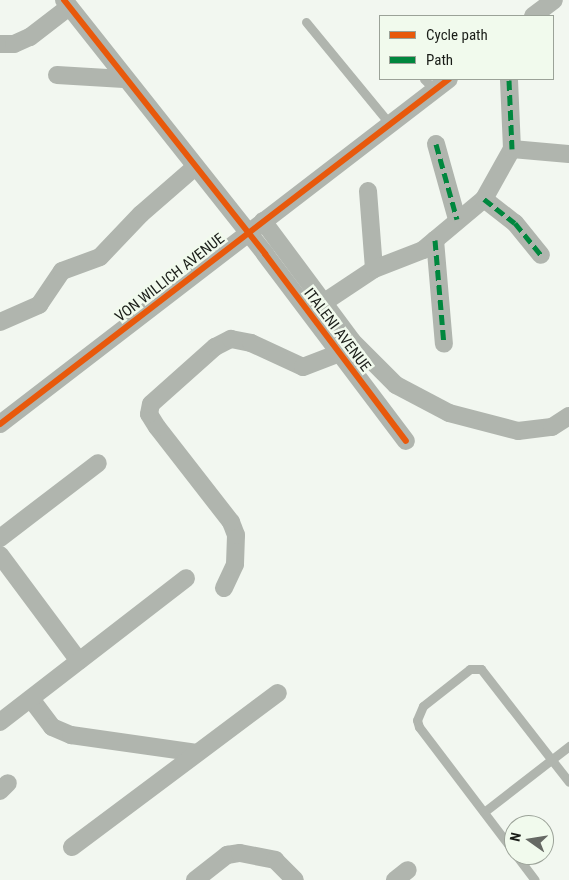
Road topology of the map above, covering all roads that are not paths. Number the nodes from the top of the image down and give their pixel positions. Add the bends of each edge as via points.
1 (554, 0) edge
2 (67, 3) edge
3 (534, 15) edge
4 (306, 22) dead end
5 (0, 44) edge
6 (57, 75) dead end
7 (124, 79) junction
8 (445, 80) edge
9 (509, 80) dead end
10 (429, 84) edge
11 (389, 124) junction
12 (436, 144) dead end
13 (512, 149) junction
14 (569, 154) edge
15 (195, 168) junction
16 (368, 191) dead end
17 (484, 199) junction
18 (457, 219) junction
19 (263, 221) junction
20 (248, 233) junction
21 (435, 240) junction
22 (541, 255) dead end
23 (374, 269) junction
24 (323, 303) junction
25 (0, 322) edge
26 (444, 344) dead end
27 (339, 353) junction
28 (569, 416) edge
29 (0, 424) edge
30 (406, 441) dead end
31 (98, 463) dead end
32 (0, 538) edge
33 (0, 555) edge
34 (186, 578) dead end
35 (224, 588) dead end
36 (78, 660) junction
37 (278, 694) dead end
38 (31, 699) junction
39 (0, 722) edge
40 (569, 746) edge
41 (197, 752) junction
42 (552, 760) junction
43 (569, 782) edge
44 (484, 812) junction
45 (504, 839) edge
46 (72, 846) dead end
47 (523, 865) edge
48 (195, 880) edge
49 (295, 880) edge
50 (535, 880) edge

1 - 3 street
2 - 5 street via 30,37 14,44
2 - 7 street, ITALENI AVENUE
4 - 11 lane
6 - 7 street
7 - 15 street, ITALENI AVENUE
8 - 10 street, VON WILLICH AVENUE
9 - 13 street
10 - 11 street, VON WILLICH AVENUE
11 - 19 street, VON WILLICH AVENUE
12 - 18 street
13 - 14 street
13 - 17 street
15 - 20 street, ITALENI AVENUE
15 - 25 street via 141,214 100,258 62,271 39,305
16 - 23 street
17 - 18 street
17 - 22 street via 515,223
18 - 21 street
19 - 20 street, VON WILLICH AVENUE
19 - 24 street
20 - 27 street, ITALENI AVENUE
20 - 29 street, VON WILLICH AVENUE
21 - 23 street via 423,250
21 - 26 street
23 - 24 street
24 - 28 street via 377,370 426,403 523,431 552,427
27 - 30 street, ITALENI AVENUE
27 - 35 street via 303,368 252,343 231,339 215,347 151,404 149,414 157,427 232,522 236,535 235,564
31 - 32 street
33 - 36 street
34 - 36 street
36 - 38 street
37 - 41 street
38 - 39 street
38 - 41 street via 52,727 70,735
40 - 42 lane
41 - 46 street
42 - 43 lane
42 - 44 lane
42 - 44 lane via 481,669 470,669 434,696 418,714 419,727
44 - 45 lane
47 - 50 lane
48 - 49 street via 227,855 240,853 275,860

